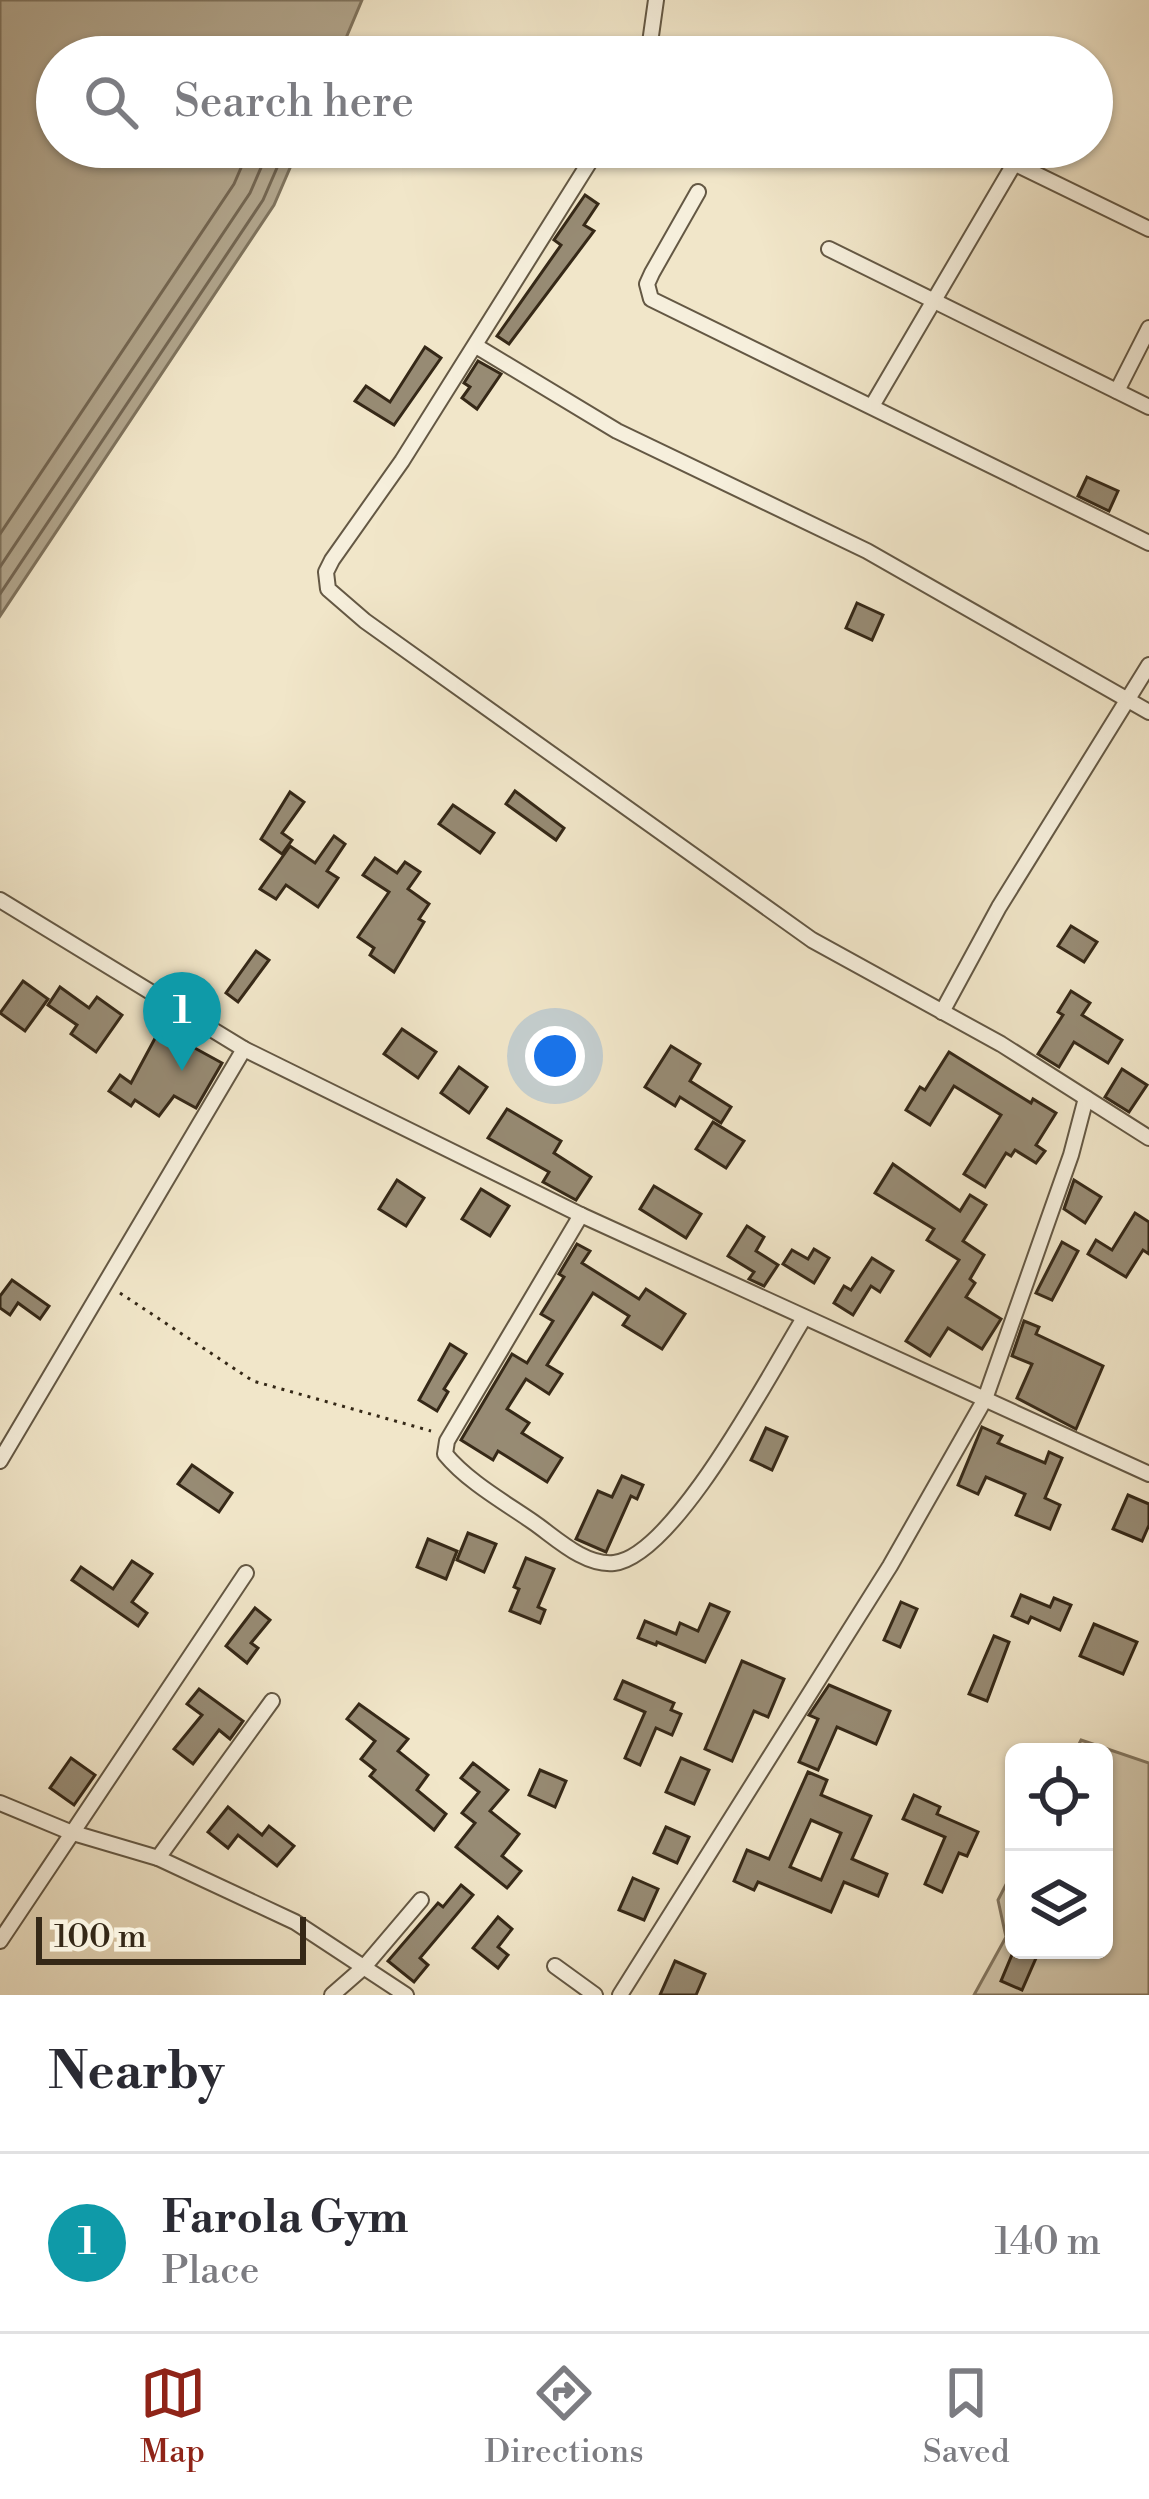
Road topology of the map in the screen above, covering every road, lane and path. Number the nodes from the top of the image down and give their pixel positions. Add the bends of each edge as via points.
1 (656, 0) edge
2 (650, 36) edge
3 (586, 168) edge
4 (1012, 168) edge
5 (1022, 168) edge
6 (698, 192) dead end
7 (1149, 229) edge
8 (829, 249) dead end
9 (932, 299) junction
10 (1149, 328) edge
11 (476, 346) junction
12 (1117, 391) junction
13 (872, 406) junction
14 (1149, 407) edge
15 (1149, 543) edge
16 (1149, 665) edge
17 (1128, 700) junction
18 (1149, 712) edge
19 (0, 900) edge
20 (942, 1012) junction
21 (244, 1049) junction
22 (1086, 1098) junction
23 (1149, 1138) edge
24 (581, 1215) junction
25 (106, 1283) junction
26 (804, 1318) junction
27 (985, 1399) junction
28 (450, 1435) junction
29 (0, 1461) edge
30 (1149, 1474) edge
31 (246, 1574) dead end
32 (272, 1701) dead end
33 (0, 1803) edge
34 (70, 1832) junction
35 (158, 1858) junction
36 (421, 1900) dead end
37 (0, 1940) edge
38 (364, 1966) junction
39 (555, 1966) dead end
40 (332, 1995) edge
41 (406, 1995) edge
42 (595, 1995) edge
43 (620, 1995) edge

1 - 2 street
3 - 11 street
4 - 9 street
5 - 7 street
6 - 13 street via 647,284 651,298
8 - 9 street
9 - 12 street
9 - 13 street
10 - 12 street
11 - 17 street via 617,430 867,550
11 - 20 street via 332,560 325,580 332,595 812,940
12 - 14 street
13 - 15 street
16 - 17 street
17 - 18 street
17 - 20 street
19 - 21 street
20 - 22 street
21 - 24 street
21 - 25 street
22 - 23 street
22 - 27 street
24 - 26 street
24 - 28 street
25 - 28 path via 253,1381
25 - 29 street
26 - 27 street
26 - 28 street via 688,1504 627,1559 593,1561 503,1501 448,1459
27 - 30 street
27 - 43 street via 901,1549
31 - 34 street
32 - 35 street
33 - 34 street
34 - 35 street
34 - 37 street
35 - 38 street via 295,1922
36 - 38 street
38 - 40 street
38 - 41 street
39 - 42 street

